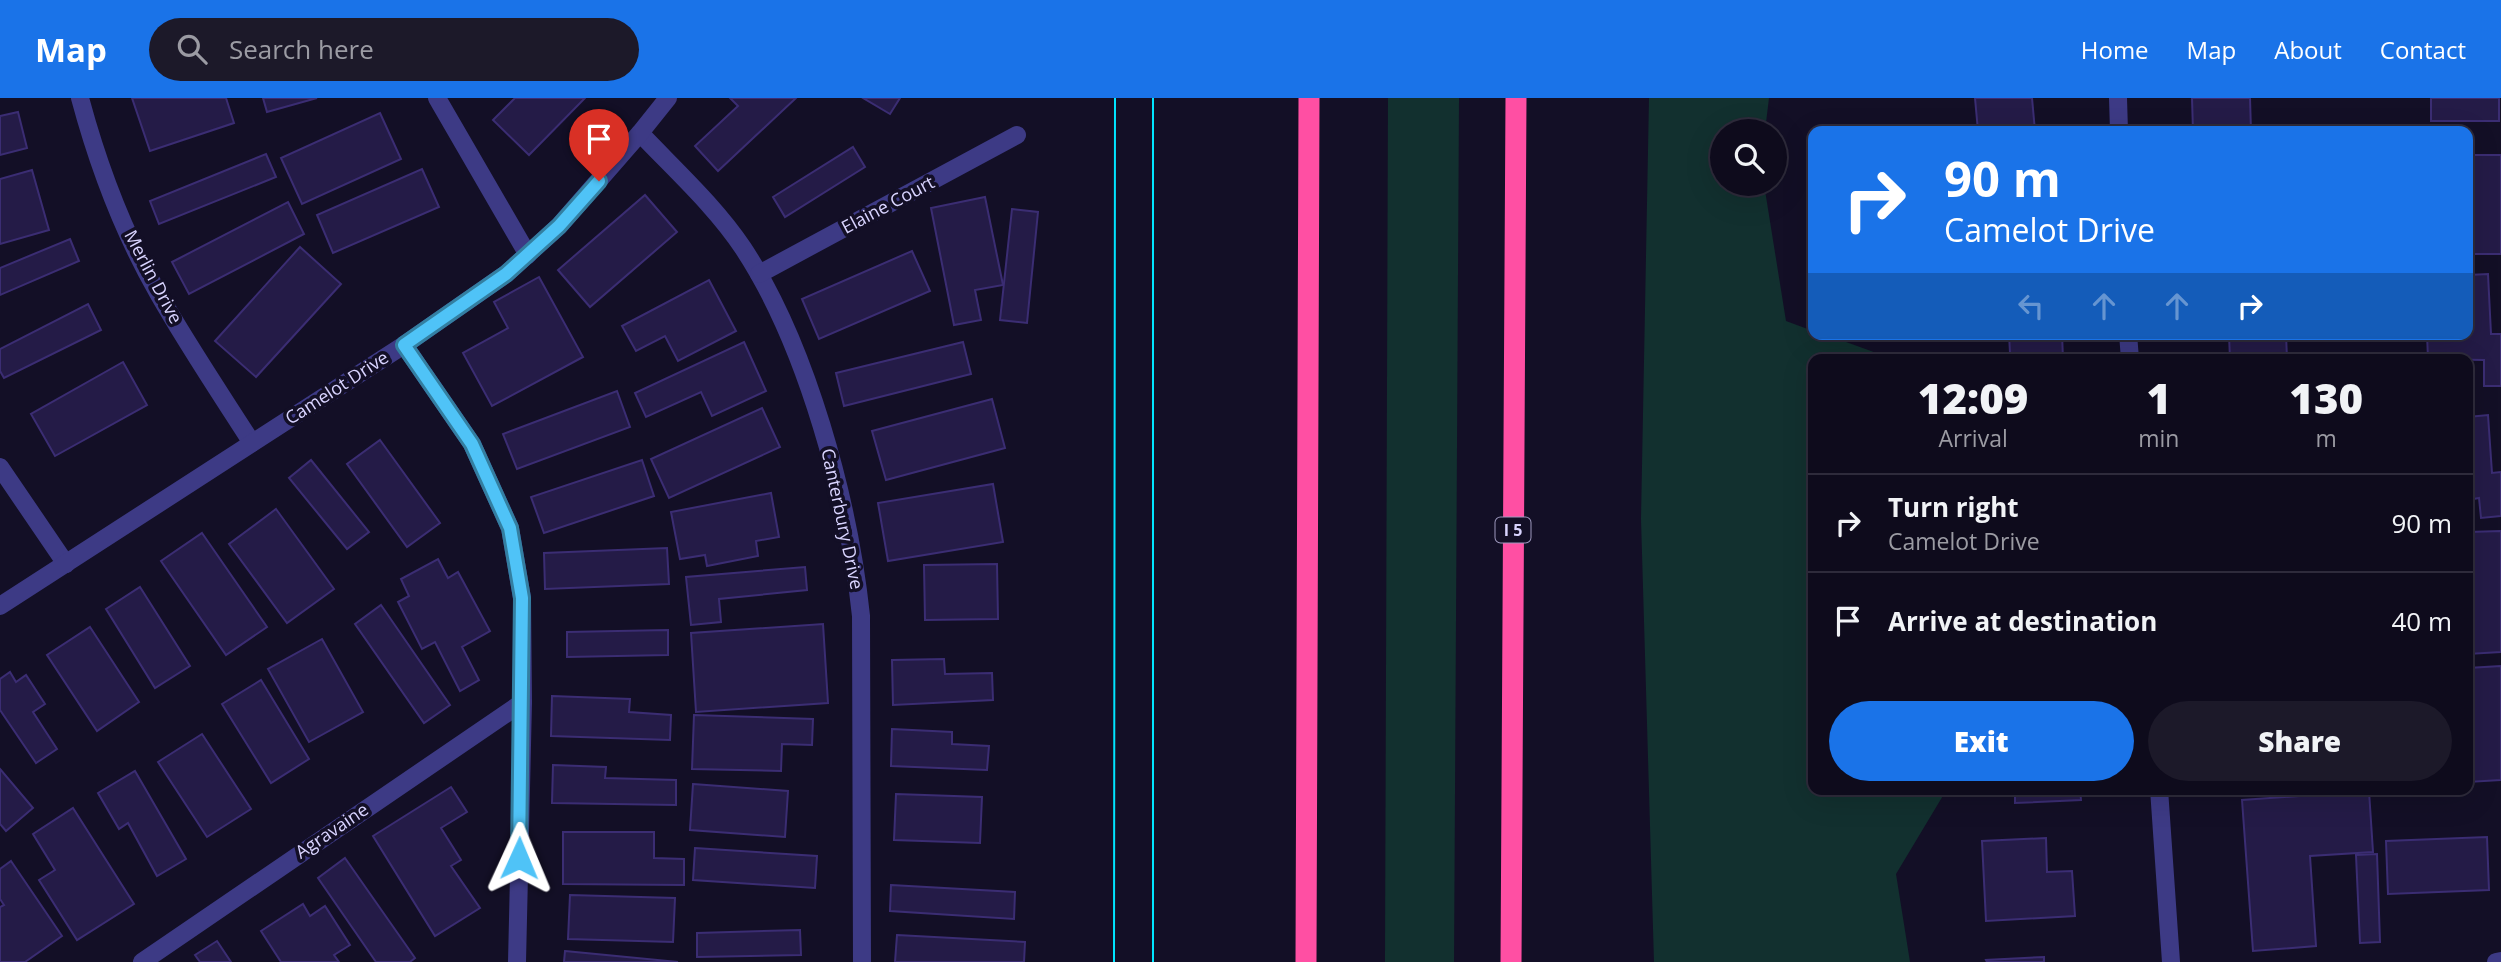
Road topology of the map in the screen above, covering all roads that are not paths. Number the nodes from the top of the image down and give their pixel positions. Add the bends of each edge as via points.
1 (80, 98) edge
2 (437, 98) edge
3 (668, 98) edge
4 (1309, 98) edge
5 (1516, 98) edge
6 (2118, 98) edge
7 (2119, 126) edge
8 (640, 133) junction
9 (1017, 135) dead end
10 (528, 255) junction
11 (759, 274) junction
12 (404, 345) junction
13 (252, 443) junction
14 (0, 467) edge
15 (6, 490) edge
16 (66, 564) junction
17 (0, 606) edge
18 (523, 702) junction
19 (2159, 795) edge
20 (142, 962) edge
21 (517, 962) edge
22 (862, 962) edge
23 (1306, 962) edge
24 (1511, 962) edge
25 (2171, 962) edge

1 - 13 street, Merlin Drive via 103,173 142,263
2 - 10 street
3 - 8 street, Camelot Drive
4 - 23 highway
5 - 24 highway, I 5
6 - 7 street
8 - 10 street, Camelot Drive
8 - 11 street, Canterbury Drive via 717,216
9 - 11 street, Elaine Court
10 - 12 street, Camelot Drive
11 - 22 street, Canterbury Drive via 804,374 830,458 854,562 862,656
12 - 13 street, Camelot Drive
12 - 18 street via 472,444 510,528 522,598
13 - 16 street, Camelot Drive
14 - 15 street
15 - 16 street
16 - 17 street, Camelot Drive
18 - 20 street, Agravaine
18 - 21 street
19 - 25 street

